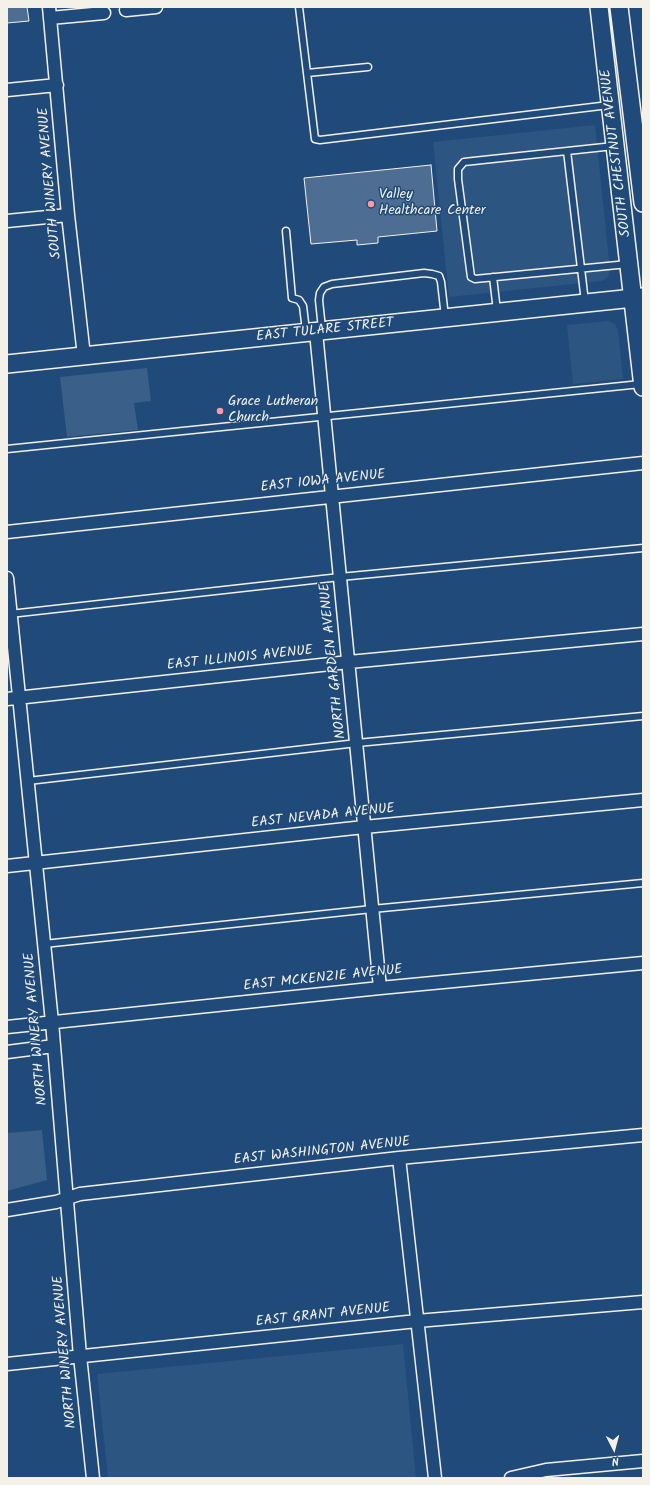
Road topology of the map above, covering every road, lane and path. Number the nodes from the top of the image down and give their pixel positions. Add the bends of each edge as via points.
1 (156, 7) edge
2 (299, 7) edge
3 (599, 7) edge
4 (619, 7) edge
5 (126, 10) dead end
6 (50, 13) edge
7 (104, 13) dead end
8 (368, 67) dead end
9 (307, 73) junction
10 (57, 85) junction
11 (7, 90) edge
12 (611, 105) junction
13 (616, 146) junction
14 (567, 151) junction
15 (643, 203) edge
16 (68, 215) junction
17 (7, 221) edge
18 (286, 231) dead end
19 (630, 264) junction
20 (581, 269) junction
21 (493, 277) junction
22 (638, 298) edge
23 (586, 304) junction
24 (497, 313) junction
25 (445, 318) junction
26 (315, 332) junction
27 (84, 356) junction
28 (7, 364) edge
29 (643, 384) edge
30 (643, 387) edge
31 (325, 416) junction
32 (7, 449) edge
33 (643, 463) edge
34 (332, 496) junction
35 (7, 532) edge
36 (643, 548) edge
37 (340, 577) junction
38 (7, 578) edge
39 (9, 614) edge
40 (643, 634) edge
41 (349, 662) junction
42 (13, 699) edge
43 (643, 716) edge
44 (357, 743) junction
45 (28, 781) junction
46 (643, 800) edge
47 (364, 827) junction
48 (36, 863) junction
49 (7, 866) edge
50 (643, 883) edge
51 (372, 909) junction
52 (44, 944) junction
53 (643, 963) edge
54 (380, 988) junction
55 (52, 1022) junction
56 (7, 1027) edge
57 (54, 1046) junction
58 (7, 1052) edge
59 (643, 1135) edge
60 (399, 1158) junction
61 (68, 1198) junction
62 (7, 1210) edge
63 (643, 1302) edge
64 (417, 1322) junction
65 (80, 1356) junction
66 (7, 1364) edge
67 (643, 1461) edge
68 (93, 1478) edge
69 (435, 1478) edge
70 (511, 1478) edge

1 - 5 street
2 - 9 lane
3 - 12 main road, SOUTH CHESTNUT AVENUE
4 - 15 main road, SOUTH CHESTNUT AVENUE
6 - 7 street
6 - 10 street, SOUTH WINERY AVENUE
8 - 9 lane
9 - 12 lane via 315,139 320,140
10 - 11 street
10 - 16 street, SOUTH WINERY AVENUE
12 - 13 main road, SOUTH CHESTNUT AVENUE
13 - 14 lane
13 - 19 main road, SOUTH CHESTNUT AVENUE
14 - 20 lane
14 - 21 lane via 464,162 458,169 471,277
16 - 17 street
16 - 27 street, SOUTH WINERY AVENUE
18 - 26 lane via 292,298 299,300
19 - 20 lane
19 - 22 main road, SOUTH CHESTNUT AVENUE
20 - 21 lane
20 - 23 lane
21 - 24 lane
22 - 23 main road, EAST TULARE STREET
22 - 29 main road, SOUTH CHESTNUT AVENUE
23 - 24 main road, EAST TULARE STREET
24 - 25 main road, EAST TULARE STREET
25 - 26 main road, EAST TULARE STREET
25 - 26 lane via 439,276 424,273 324,287 320,293
26 - 27 main road, EAST TULARE STREET
26 - 31 street, NORTH GARDEN AVENUE
27 - 28 main road, EAST TULARE STREET
29 - 30 main road, SOUTH CHESTNUT AVENUE
29 - 31 lane
31 - 32 lane
31 - 34 street, NORTH GARDEN AVENUE
33 - 34 street, EAST IOWA AVENUE
34 - 35 street, EAST IOWA AVENUE
34 - 37 street, NORTH GARDEN AVENUE
36 - 37 lane
37 - 39 lane
37 - 41 street, NORTH GARDEN AVENUE
38 - 39 street, NORTH WINERY AVENUE
39 - 42 street, NORTH WINERY AVENUE
40 - 41 street, EAST ILLINOIS AVENUE
41 - 42 street, EAST ILLINOIS AVENUE
41 - 44 street, NORTH GARDEN AVENUE
42 - 45 street, NORTH WINERY AVENUE
43 - 44 lane
44 - 45 lane
44 - 47 street, NORTH GARDEN AVENUE
45 - 48 street, NORTH WINERY AVENUE
46 - 47 street, EAST NEVADA AVENUE
47 - 48 street, EAST NEVADA AVENUE
47 - 51 street, NORTH GARDEN AVENUE
48 - 49 street, EAST NEVADA AVENUE
48 - 52 street, NORTH WINERY AVENUE
50 - 51 lane
51 - 52 lane
51 - 54 street, NORTH GARDEN AVENUE
52 - 55 street, NORTH WINERY AVENUE
53 - 54 street, EAST MCKENZIE AVENUE
54 - 55 street, EAST MCKENZIE AVENUE
55 - 56 street, EAST MCKENZIE AVENUE
55 - 57 street, NORTH WINERY AVENUE
57 - 58 street
57 - 61 street, NORTH WINERY AVENUE
59 - 60 street, EAST WASHINGTON AVENUE
60 - 61 street, EAST WASHINGTON AVENUE via 80,1194
60 - 64 street
61 - 62 street, EAST WASHINGTON AVENUE
61 - 65 street, NORTH WINERY AVENUE
63 - 64 street, EAST GRANT AVENUE
64 - 65 street, EAST GRANT AVENUE
64 - 69 street
65 - 66 street, EAST GRANT AVENUE
65 - 68 street, NORTH WINERY AVENUE
67 - 70 street via 546,1470

